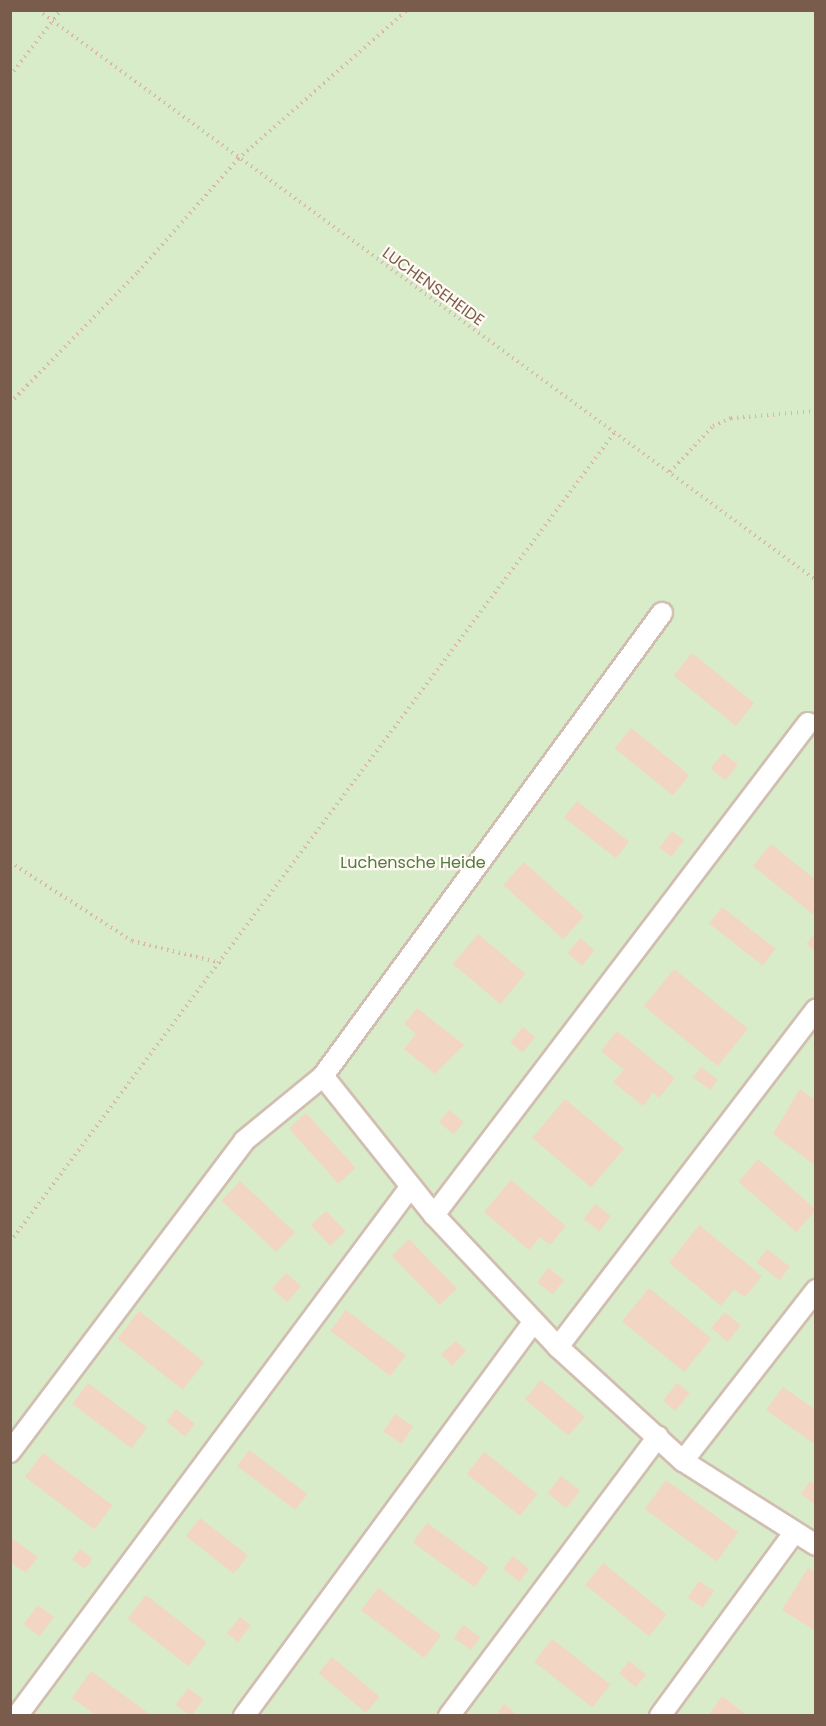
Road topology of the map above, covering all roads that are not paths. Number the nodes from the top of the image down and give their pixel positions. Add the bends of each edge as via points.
1 (662, 613) dead end
2 (808, 723) dead end
3 (816, 1009) edge
4 (323, 1076) junction
5 (411, 1185) junction
6 (434, 1215) junction
7 (816, 1290) edge
8 (533, 1322) junction
9 (558, 1347) junction
10 (658, 1437) junction
11 (10, 1452) edge
12 (682, 1461) junction
13 (793, 1534) junction
14 (816, 1545) edge
15 (17, 1716) edge
16 (244, 1716) edge
17 (449, 1716) edge
18 (660, 1716) edge

1 - 4 lane
2 - 6 lane
3 - 9 lane
4 - 5 lane
4 - 11 lane via 244,1141
5 - 6 lane
5 - 15 lane
6 - 8 lane
7 - 12 lane
8 - 9 lane
8 - 16 lane
9 - 10 lane
10 - 12 lane
10 - 17 lane
12 - 13 lane
13 - 14 lane
13 - 18 lane

